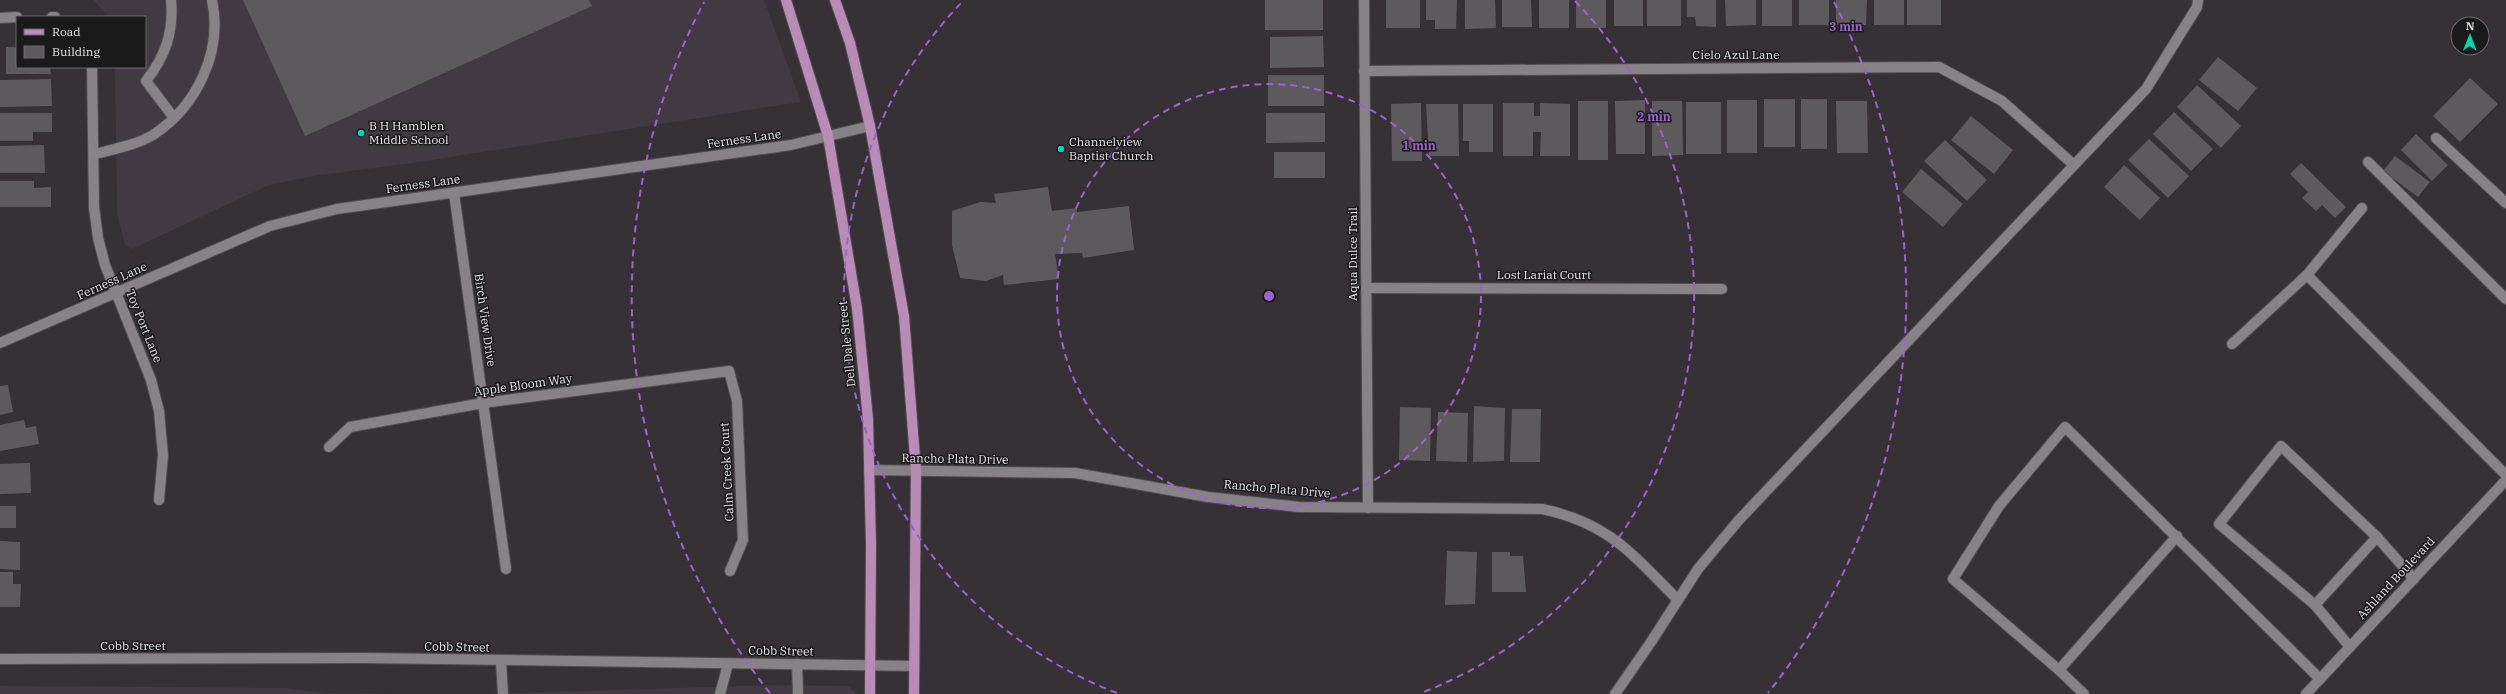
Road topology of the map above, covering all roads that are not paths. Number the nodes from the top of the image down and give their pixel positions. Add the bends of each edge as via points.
1 (172, 0) edge
2 (212, 0) edge
3 (786, 0) edge
4 (835, 0) edge
5 (1364, 0) edge
6 (2198, 0) edge
7 (16, 17) edge
8 (0, 18) edge
9 (92, 68) edge
10 (1364, 71) junction
11 (174, 118) junction
12 (870, 126) junction
13 (828, 136) junction
14 (2436, 138) dead end
15 (95, 154) junction
16 (2368, 162) dead end
17 (2074, 165) junction
18 (454, 193) junction
19 (2506, 203) edge
20 (2362, 208) dead end
21 (2307, 275) junction
22 (1366, 288) junction
23 (1722, 289) dead end
24 (116, 294) junction
25 (2506, 299) edge
26 (0, 343) edge
27 (2232, 344) dead end
28 (729, 371) joint
29 (483, 403) junction
30 (329, 447) dead end
31 (869, 470) junction
32 (916, 472) junction
33 (2506, 475) edge
34 (2506, 480) edge
35 (159, 500) dead end
36 (1368, 508) junction
37 (2177, 536) junction
38 (2377, 537) junction
39 (506, 569) dead end
40 (730, 571) dead end
41 (2414, 579) junction
42 (1678, 600) junction
43 (2315, 605) junction
44 (2350, 646) junction
45 (0, 659) edge
46 (501, 661) junction
47 (728, 664) junction
48 (797, 664) junction
49 (870, 665) junction
50 (914, 666) junction
51 (2059, 670) junction
52 (2320, 679) junction
53 (503, 694) edge
54 (720, 694) edge
55 (798, 694) edge
56 (870, 694) edge
57 (914, 694) edge
58 (1615, 694) edge
59 (2084, 694) edge
60 (2306, 694) edge

1 - 11 street via 172,29 159,65 146,81
2 - 11 street via 215,37 211,61 200,84
3 - 13 main road, Dell Dale Street
4 - 12 main road via 850,44
5 - 10 street, Aqua Dulce Trail
6 - 17 street via 2197,7 2146,89
7 - 8 street
9 - 15 street, Toy Port Lane
10 - 17 street, Cielo Azul Lane via 1939,67 2002,101
10 - 22 street, Aqua Dulce Trail
11 - 15 street via 152,135
12 - 13 street, Ferness Lane
12 - 32 main road via 904,316
13 - 18 street, Ferness Lane via 791,145
13 - 31 main road, Dell Dale Street via 857,308 868,419
14 - 19 street
15 - 24 street, Toy Port Lane via 94,207 98,238
16 - 25 street
17 - 42 street via 1738,521 1698,569
18 - 24 street, Ferness Lane via 337,209 270,226
18 - 29 street, Birch View Drive
20 - 21 street
21 - 27 street
21 - 33 street
22 - 23 street, Lost Lariat Court
22 - 36 street, Aqua Dulce Trail
24 - 26 street, Ferness Lane
24 - 35 street, Toy Port Lane via 151,380 159,411 164,455
28 - 29 street, Apple Bloom Way
28 - 40 street, Calm Creek Court via 737,401 743,540
29 - 30 street, Apple Bloom Way via 350,427
29 - 39 street, Birch View Drive
31 - 32 street, Rancho Plata Drive
31 - 49 main road, Dell Dale Street
32 - 36 street, Rancho Plata Drive via 1075,473 1208,497 1299,507
32 - 50 main road
34 - 41 street, Ashland Boulevard
36 - 42 street, Rancho Plata Drive via 1542,510 1570,515 1601,530 1623,545
37 - 51 street
37 - 51 street via 2065,427 2000,506 1952,579
37 - 52 street
38 - 41 street
38 - 43 street
38 - 43 street via 2281,446 2219,524
41 - 44 street, Ashland Boulevard
42 - 58 street
43 - 44 street
44 - 52 street, Ashland Boulevard
45 - 46 street, Cobb Street via 365,658
46 - 47 street, Cobb Street
46 - 53 street
47 - 48 street, Cobb Street
47 - 54 street
48 - 49 street, Cobb Street
48 - 55 street
49 - 50 street, Cobb Street
49 - 56 main road, Dell Dale Street
50 - 57 main road
51 - 59 street
52 - 60 street, Ashland Boulevard

